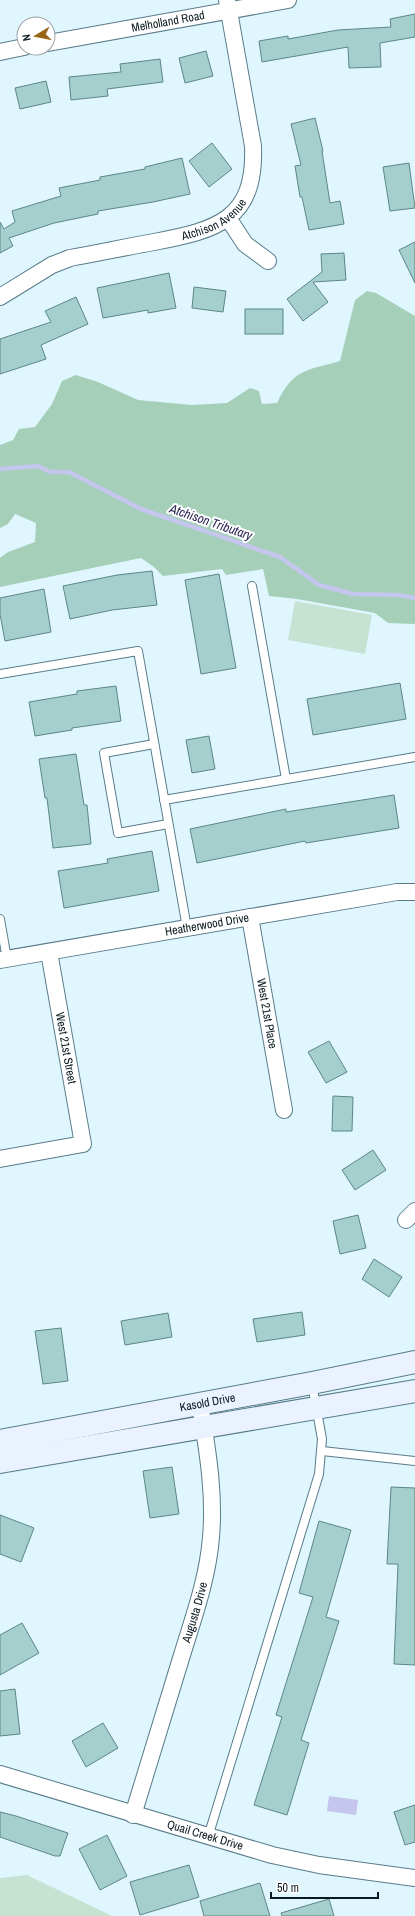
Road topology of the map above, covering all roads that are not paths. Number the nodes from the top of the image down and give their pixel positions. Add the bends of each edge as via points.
1 (288, 0) edge
2 (228, 5) edge
3 (56, 41) edge
4 (16, 49) edge
5 (0, 52) edge
6 (228, 218) junction
7 (268, 261) dead end
8 (0, 297) edge
9 (252, 586) dead end
10 (0, 674) edge
11 (154, 744) junction
12 (415, 757) edge
13 (286, 779) junction
14 (164, 800) junction
15 (168, 824) junction
16 (415, 892) edge
17 (250, 917) junction
18 (0, 919) edge
19 (187, 928) junction
20 (49, 952) junction
21 (3, 960) edge
22 (284, 1110) dead end
23 (0, 1159) edge
24 (415, 1362) edge
25 (312, 1383) junction
26 (415, 1391) edge
27 (200, 1404) junction
28 (316, 1408) junction
29 (204, 1427) junction
30 (0, 1441) edge
31 (322, 1451) junction
32 (415, 1461) edge
33 (0, 1462) edge
34 (0, 1774) edge
35 (134, 1815) junction
36 (208, 1837) junction
37 (415, 1878) edge

1 - 2 street, Melholland Road
2 - 3 street, Melholland Road
2 - 6 street, Atchison Avenue via 253,146 254,168 244,198
4 - 5 street
6 - 7 street via 245,244
6 - 8 street, Atchison Avenue via 212,228 191,235 70,258 52,265
9 - 13 lane
10 - 11 lane via 138,651
11 - 14 lane
11 - 15 lane via 104,753 118,833
12 - 13 lane
13 - 14 lane
14 - 15 lane
15 - 19 lane
16 - 17 street, Heatherwood Drive via 397,892
17 - 19 street, Heatherwood Drive
17 - 22 street, West 21st Place
18 - 21 lane
19 - 20 street, Heatherwood Drive
20 - 21 street, Heatherwood Drive
20 - 23 street, West 21st Street via 83,1144
24 - 25 main road, Kasold Drive
25 - 27 main road, Kasold Drive
25 - 28 lane
26 - 28 main road, Kasold Drive
27 - 29 street, Augusta Drive
27 - 30 main road, Kasold Drive
28 - 29 main road, Kasold Drive
28 - 31 lane
29 - 33 main road, Kasold Drive
29 - 35 street, Augusta Drive via 212,1492 208,1561
31 - 32 lane
31 - 36 lane via 319,1474
34 - 35 street, Quail Creek Drive
35 - 36 street, Quail Creek Drive
36 - 37 street, Quail Creek Drive via 300,1862

